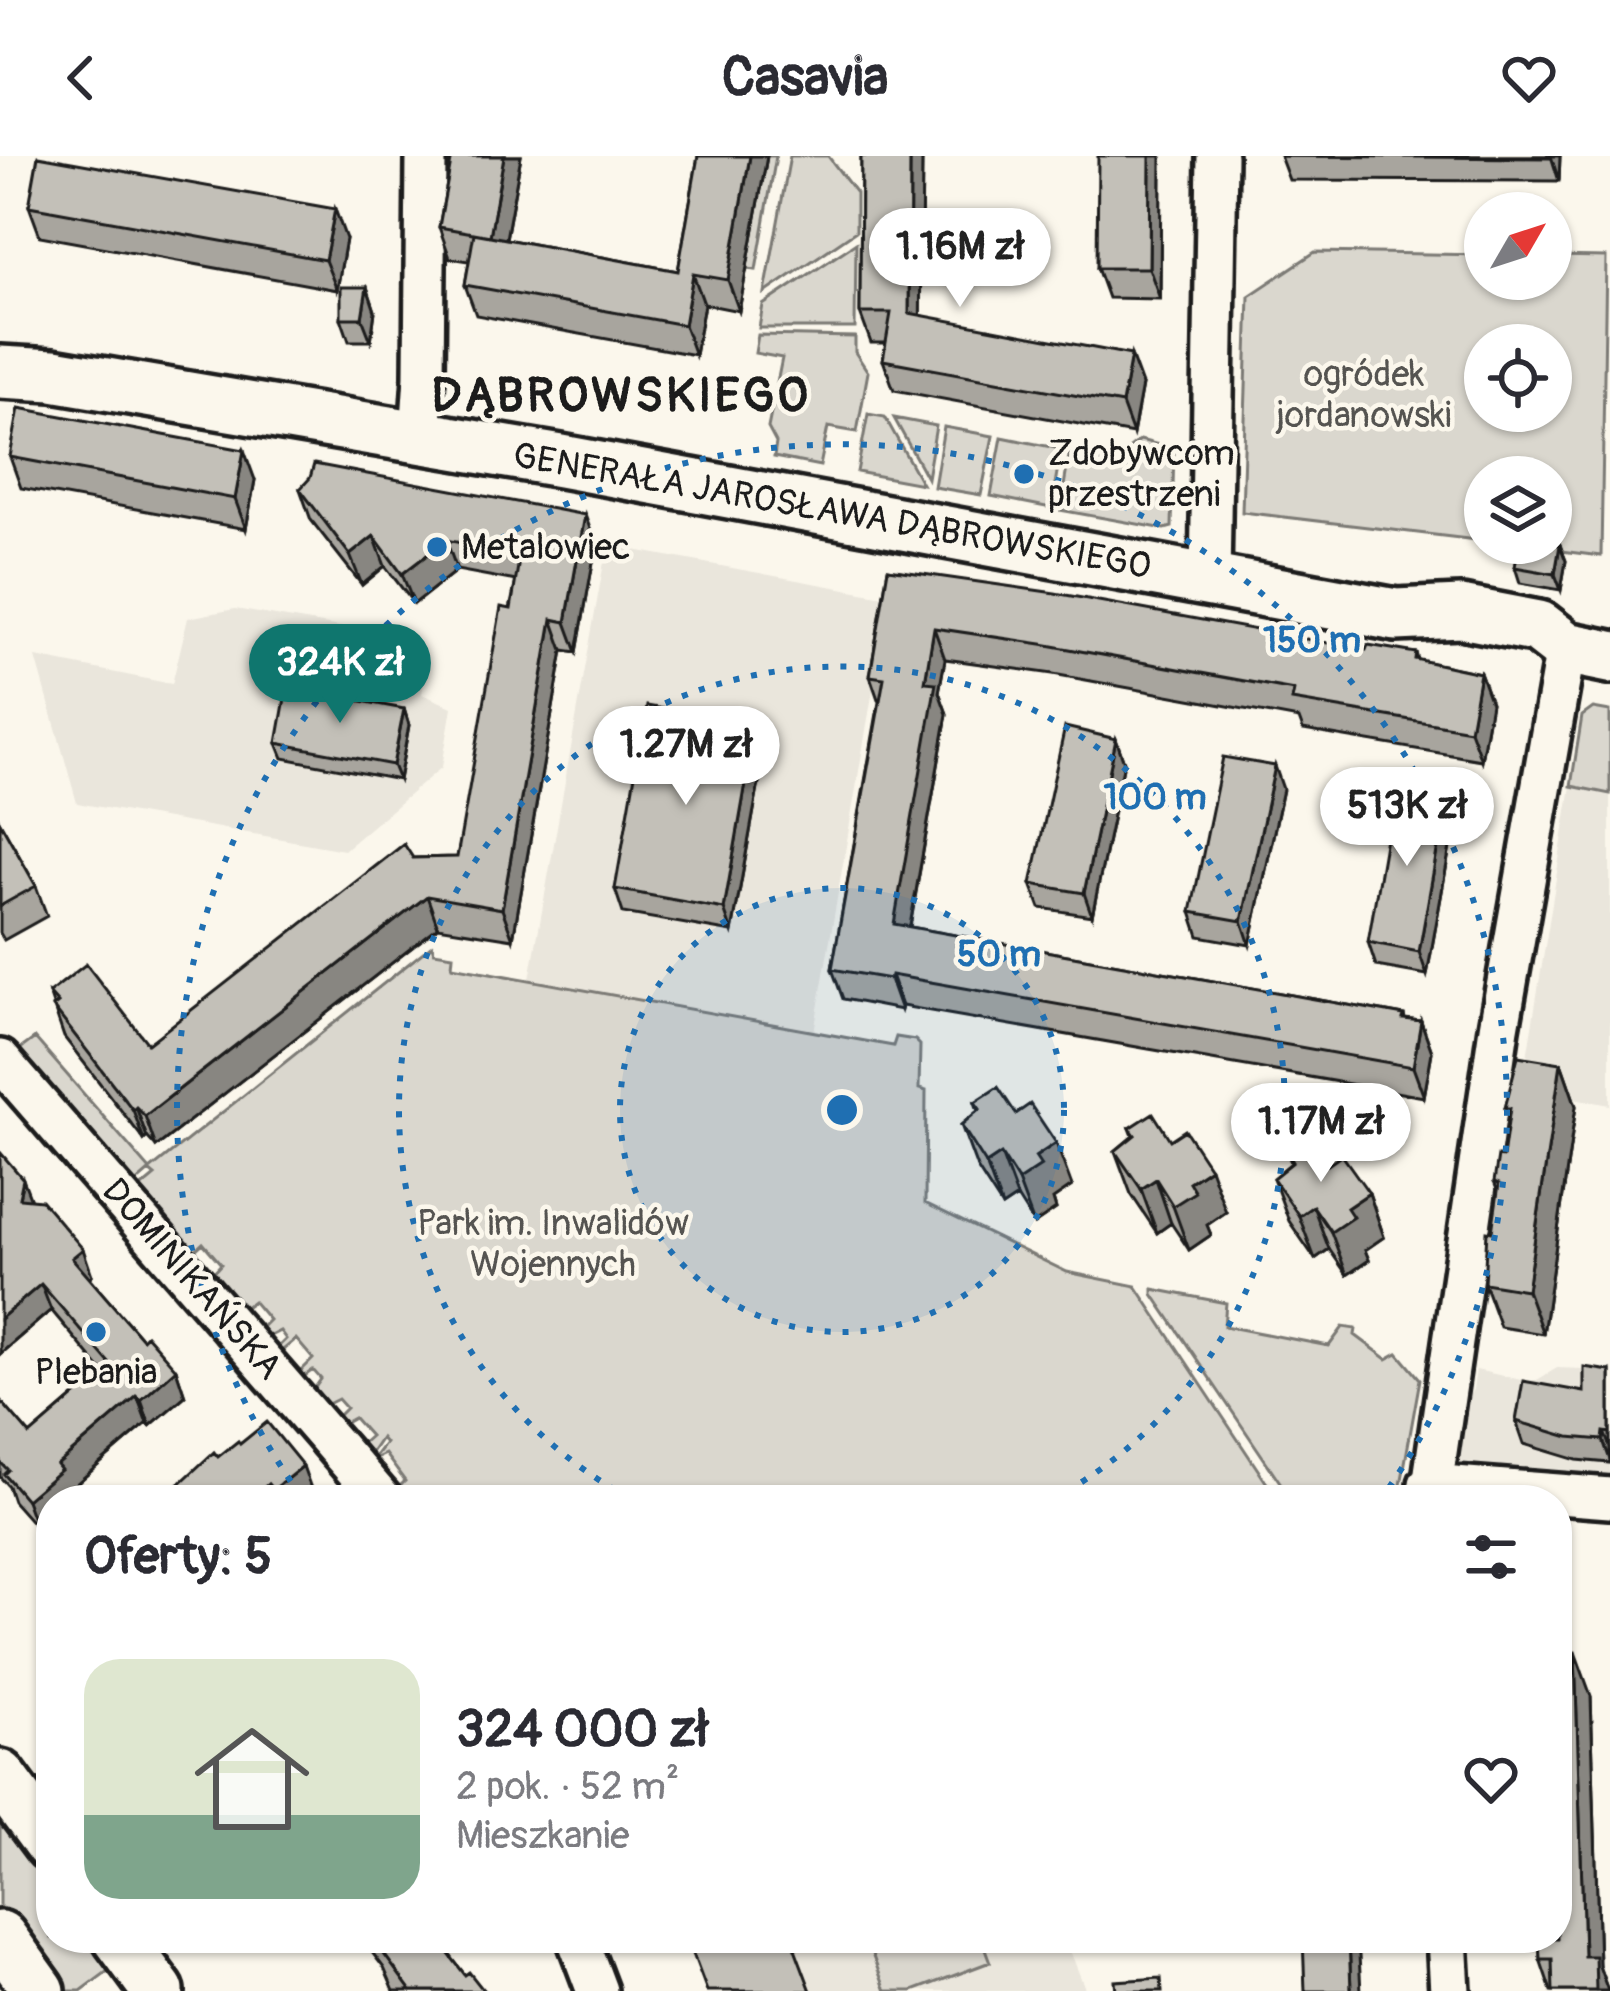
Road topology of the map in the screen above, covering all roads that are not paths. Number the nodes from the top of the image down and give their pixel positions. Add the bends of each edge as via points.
1 (426, 156) edge
2 (1217, 156) edge
3 (0, 355) edge
4 (0, 371) edge
5 (53, 375) junction
6 (420, 436) junction
7 (1210, 580) junction
8 (1588, 652) edge
9 (0, 1060) edge
10 (369, 1485) edge
11 (1431, 1485) edge
12 (1572, 1497) edge
13 (1610, 1498) edge
14 (0, 1776) edge
15 (36, 1825) edge
16 (0, 1937) edge
17 (130, 1953) edge
18 (583, 1953) edge
19 (1448, 1953) edge
20 (40, 1991) edge
21 (158, 1991) edge
22 (597, 1991) edge
23 (1450, 1991) edge

1 - 6 street
2 - 7 street
3 - 5 main road, GENERAŁA JAROSŁAWA DĄBROWSKIEGO
4 - 5 main road, GENERAŁA JAROSŁAWA DĄBROWSKIEGO
5 - 6 main road, GENERAŁA JAROSŁAWA DĄBROWSKIEGO
6 - 7 main road, GENERAŁA JAROSŁAWA DĄBROWSKIEGO
7 - 8 main road, GENERAŁA JAROSŁAWA DĄBROWSKIEGO via 1396,615 1454,644 1514,657
8 - 11 street via 1503,1006
9 - 10 street, DOMINIKAŃSKA
12 - 13 street
14 - 15 main road
16 - 20 main road
17 - 21 main road
18 - 22 street
19 - 23 street

